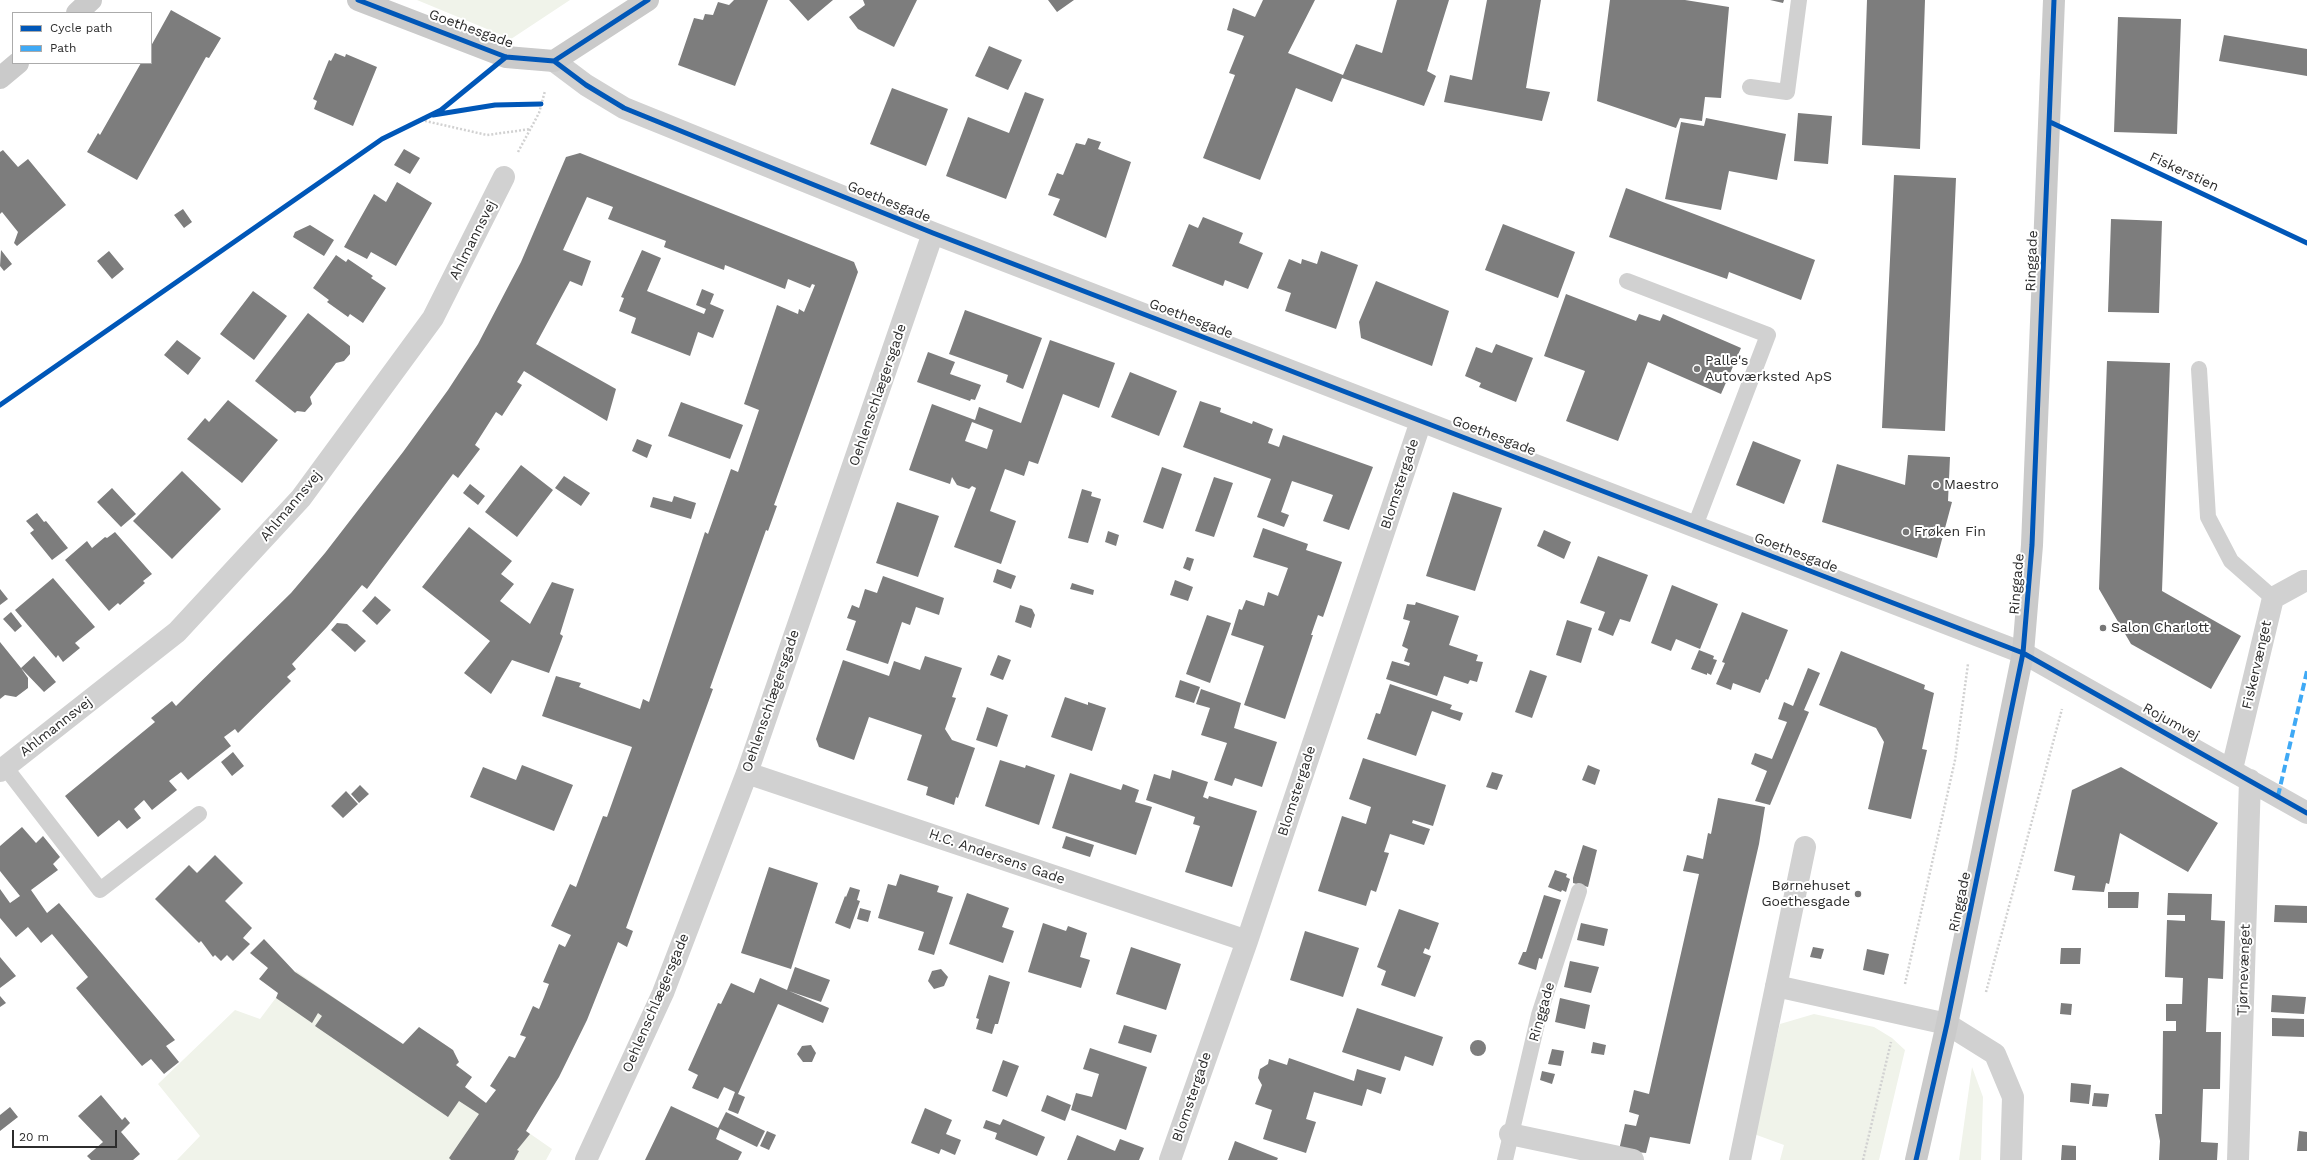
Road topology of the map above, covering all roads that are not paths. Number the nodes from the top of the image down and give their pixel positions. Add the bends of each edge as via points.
1 (91, 0) edge
2 (358, 0) edge
3 (648, 0) edge
4 (1799, 0) edge
5 (2054, 0) edge
6 (79, 12) edge
7 (554, 61) junction
8 (17, 64) edge
9 (0, 78) edge
10 (1750, 87) dead end
11 (504, 176) road end
12 (934, 233) junction
13 (1628, 281) dead end
14 (2199, 369) dead end
15 (1421, 421) junction
16 (1694, 526) junction
17 (2307, 581) edge
18 (2273, 598) junction
19 (2023, 653) junction
20 (3, 769) edge
21 (746, 773) junction
22 (2241, 775) junction
23 (2307, 812) edge
24 (199, 814) dead end
25 (1804, 846) dead end
26 (1579, 891) dead end
27 (1247, 941) junction
28 (1776, 986) junction
29 (1947, 1024) junction
30 (1510, 1134) junction
31 (586, 1160) edge
32 (1170, 1160) edge
33 (1505, 1160) edge
34 (1633, 1160) edge
35 (1740, 1160) edge
36 (1916, 1160) edge
37 (2011, 1160) edge
38 (2238, 1160) edge

1 - 6 street
2 - 7 street, Goethesgade via 506,57
3 - 7 street
4 - 10 lane via 1786,92
5 - 19 street, Ringgade via 2033,537
7 - 12 street, Goethesgade via 586,85 624,108
8 - 9 street
11 - 20 street, Ahlmannsvej via 433,318 301,498 177,632
12 - 15 street, Goethesgade
12 - 21 street, Oehlenschlægersgade
13 - 16 lane via 1768,335
14 - 18 lane via 2208,517 2231,560
15 - 16 street, Goethesgade
15 - 27 street, Blomstergade
16 - 19 street, Goethesgade
17 - 18 street via 2304,580
18 - 22 street, Fiskervænget
19 - 22 street, Rojumvej
19 - 29 street, Ringgade
20 - 24 lane via 100,890
21 - 27 street, H.C. Andersens Gade
21 - 31 street, Oehlenschlægersgade via 663,993
22 - 23 street, Rojumvej
22 - 38 street, Tjørnevænget
25 - 28 street
26 - 30 lane, Ringgade via 1539,1015
27 - 32 street, Blomstergade
28 - 29 street
28 - 35 street
29 - 36 street, Ringgade
29 - 37 street via 1995,1054 2013,1097
30 - 33 lane, Ringgade
30 - 34 street

